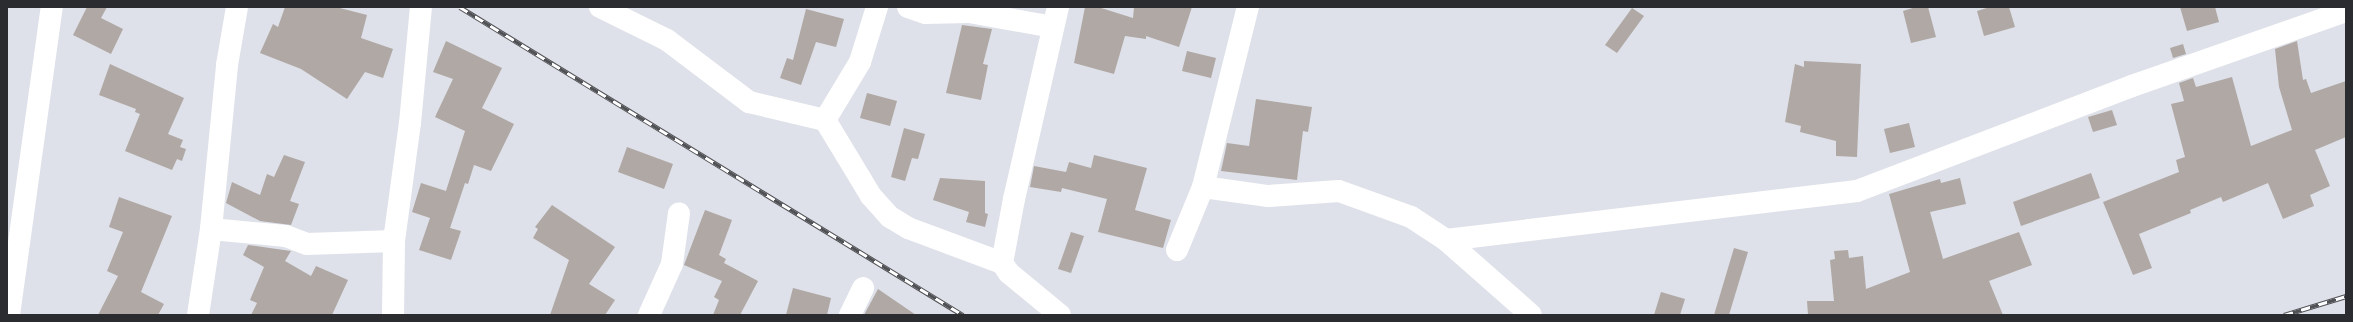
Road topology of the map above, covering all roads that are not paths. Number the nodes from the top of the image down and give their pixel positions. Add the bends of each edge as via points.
1 (52, 7) edge
2 (237, 7) edge
3 (421, 7) edge
4 (600, 7) edge
5 (877, 7) edge
6 (908, 7) edge
7 (1248, 7) edge
8 (2346, 11) edge
9 (1055, 17) edge
10 (825, 120) junction
11 (1203, 187) junction
12 (679, 213) dead end
13 (211, 229) junction
14 (1446, 240) junction
15 (394, 241) junction
16 (1177, 250) dead end
17 (1002, 264) junction
18 (863, 288) dead end
19 (399, 312) edge
20 (10, 315) edge
21 (198, 315) edge
22 (648, 315) edge
23 (850, 315) edge
24 (1060, 315) edge
25 (1531, 315) edge

1 - 20 street
2 - 13 street via 227,65
3 - 15 street via 410,123
4 - 10 street via 667,40 748,102
5 - 10 street via 860,62
6 - 9 street via 925,13 969,12
7 - 11 street
8 - 14 street via 2132,86 1856,191
9 - 17 street
10 - 17 street via 871,196 890,217 908,228
11 - 14 street via 1268,196 1339,191 1411,216
11 - 16 street
12 - 22 street via 672,264
13 - 15 street via 286,236 307,244
13 - 21 street
14 - 25 street
15 - 19 street
17 - 24 street via 1009,274
18 - 23 street

